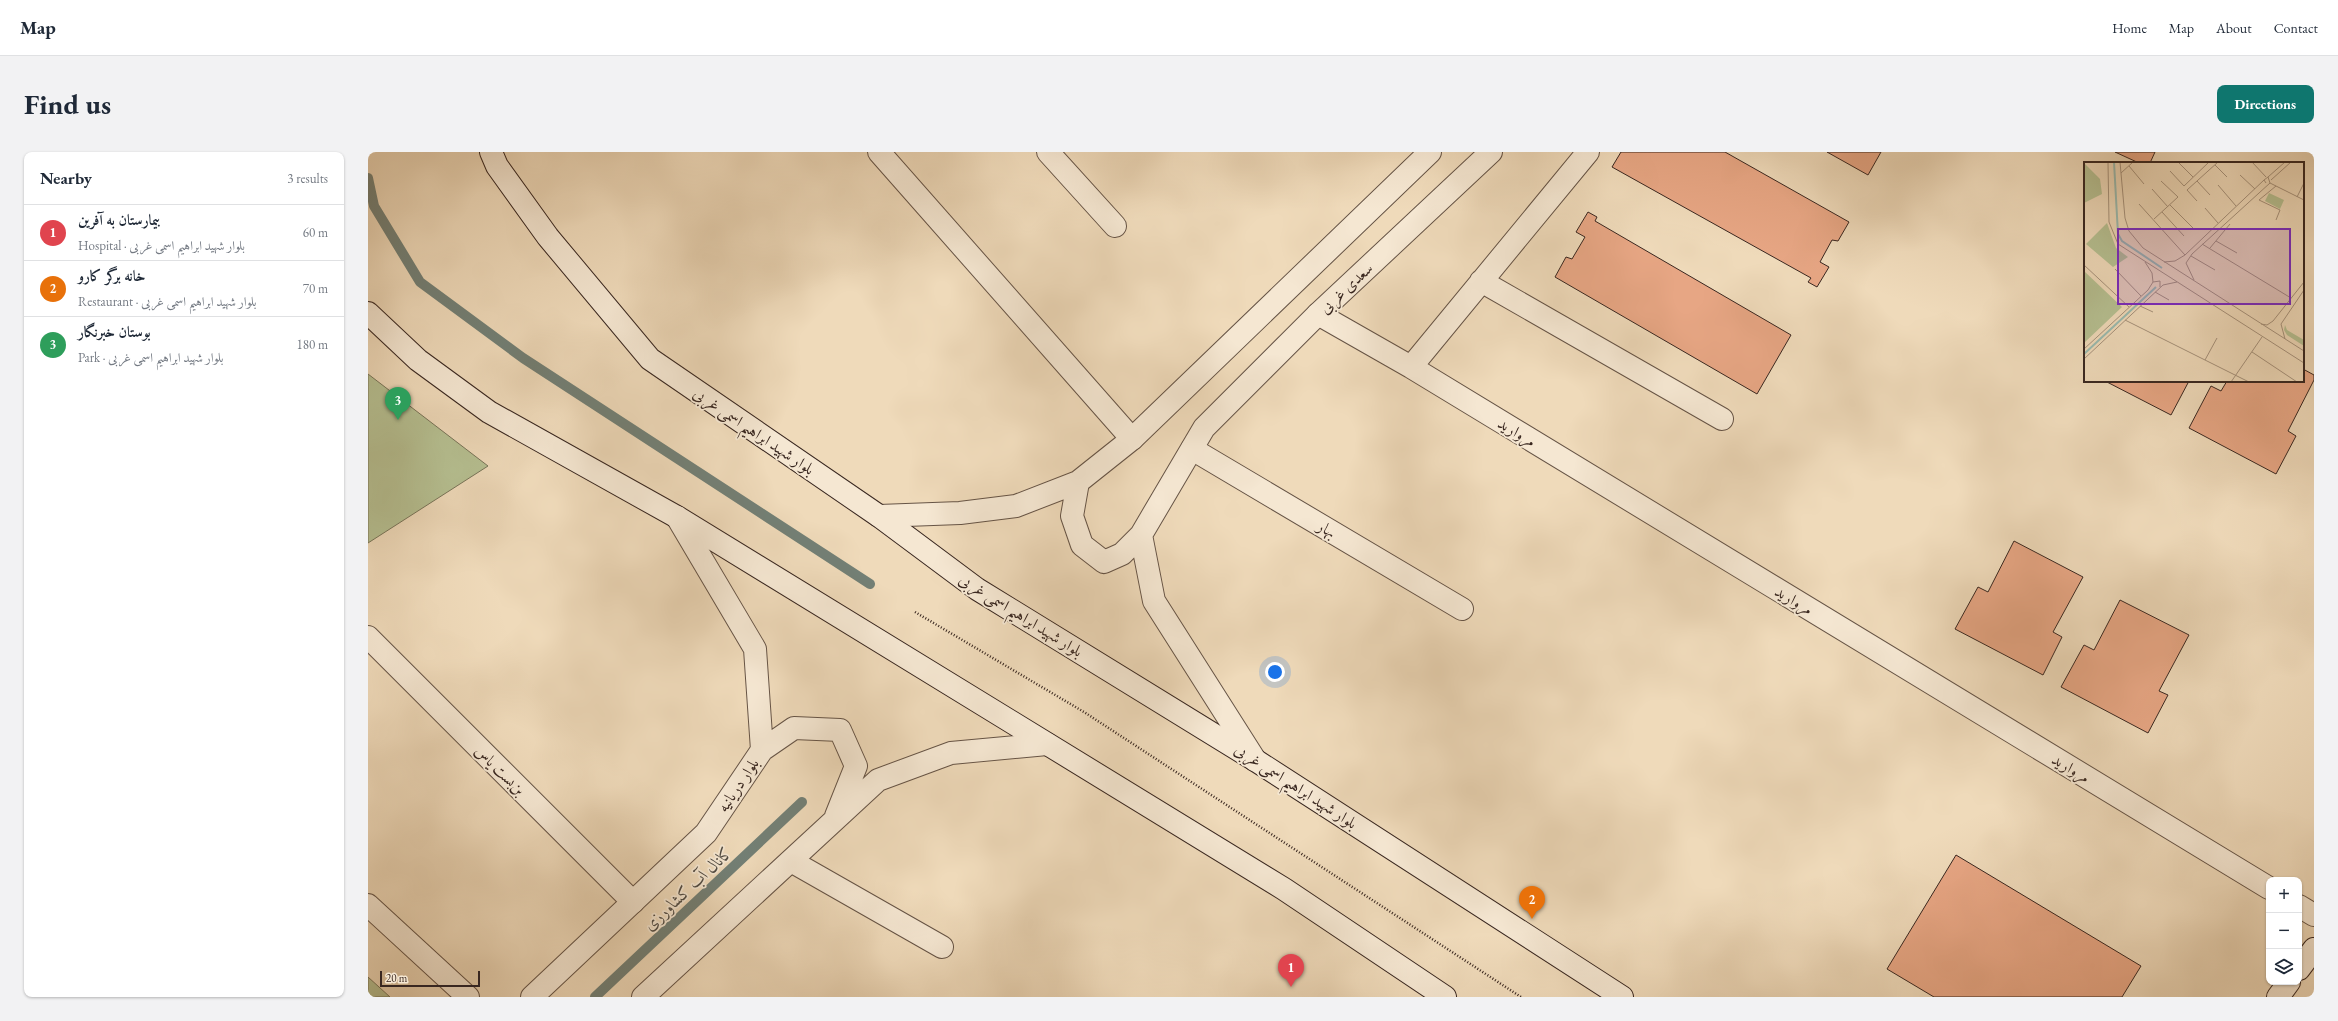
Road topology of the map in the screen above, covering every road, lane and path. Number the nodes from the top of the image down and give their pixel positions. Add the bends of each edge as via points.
1 (491, 152) edge
2 (879, 152) edge
3 (1048, 152) edge
4 (1430, 152) edge
5 (1491, 152) edge
6 (1588, 152) edge
7 (1115, 226) dead end
8 (1481, 281) junction
9 (368, 313) edge
10 (1318, 314) junction
11 (1411, 367) junction
12 (1722, 419) dead end
13 (1132, 439) junction
14 (1192, 449) junction
15 (1078, 482) junction
16 (878, 516) junction
17 (677, 517) junction
18 (1141, 535) junction
19 (1462, 610) dead end
20 (915, 612) dead end
21 (368, 637) edge
22 (1047, 744) junction
23 (762, 750) junction
24 (1255, 760) junction
25 (834, 820) junction
26 (791, 861) junction
27 (2266, 886) edge
28 (633, 902) junction
29 (368, 905) edge
30 (2302, 908) edge
31 (2314, 915) edge
32 (942, 947) dead end
33 (2314, 949) edge
34 (2302, 965) edge
35 (2287, 985) edge
36 (468, 997) edge
37 (532, 997) edge
38 (642, 997) edge
39 (1445, 997) edge
40 (1521, 997) edge
41 (1622, 997) edge
42 (2278, 997) edge

1 - 16 street, بلوار شهید ابراهیم اسمی غربی via 497,166 548,237 650,359
2 - 13 street
3 - 7 street
4 - 13 street
5 - 10 street, سعدی غربی
6 - 8 street
8 - 11 street
8 - 12 street
9 - 17 street via 418,360 489,412
10 - 11 street, مروارید
10 - 14 street, سعدی غربی via 1204,428
11 - 27 street, مروارید
13 - 15 street
14 - 18 street, سعدی غربی
14 - 19 street, بهار
15 - 16 street via 1016,506 960,513
15 - 18 street, سعدی غربی via 1072,516 1082,545 1104,562 1122,554
16 - 24 street, بلوار شهید ابراهیم اسمی غربی via 977,589
17 - 22 street
17 - 23 street, بلوار دریانیه via 755,649
18 - 24 street via 1154,601
20 - 40 path via 1084,712
21 - 28 street, بن‌بست یاس
22 - 25 street via 951,753 878,780
22 - 39 street via 1284,889
23 - 25 street via 794,728 840,730 856,766
23 - 28 street, بلوار دریانیه via 706,833
24 - 41 street, بلوار شهید ابراهیم اسمی غربی
25 - 26 street
26 - 32 street
26 - 38 street
28 - 37 street, بلوار دریانیه
29 - 36 street
30 - 31 street
33 - 34 street
35 - 42 street

